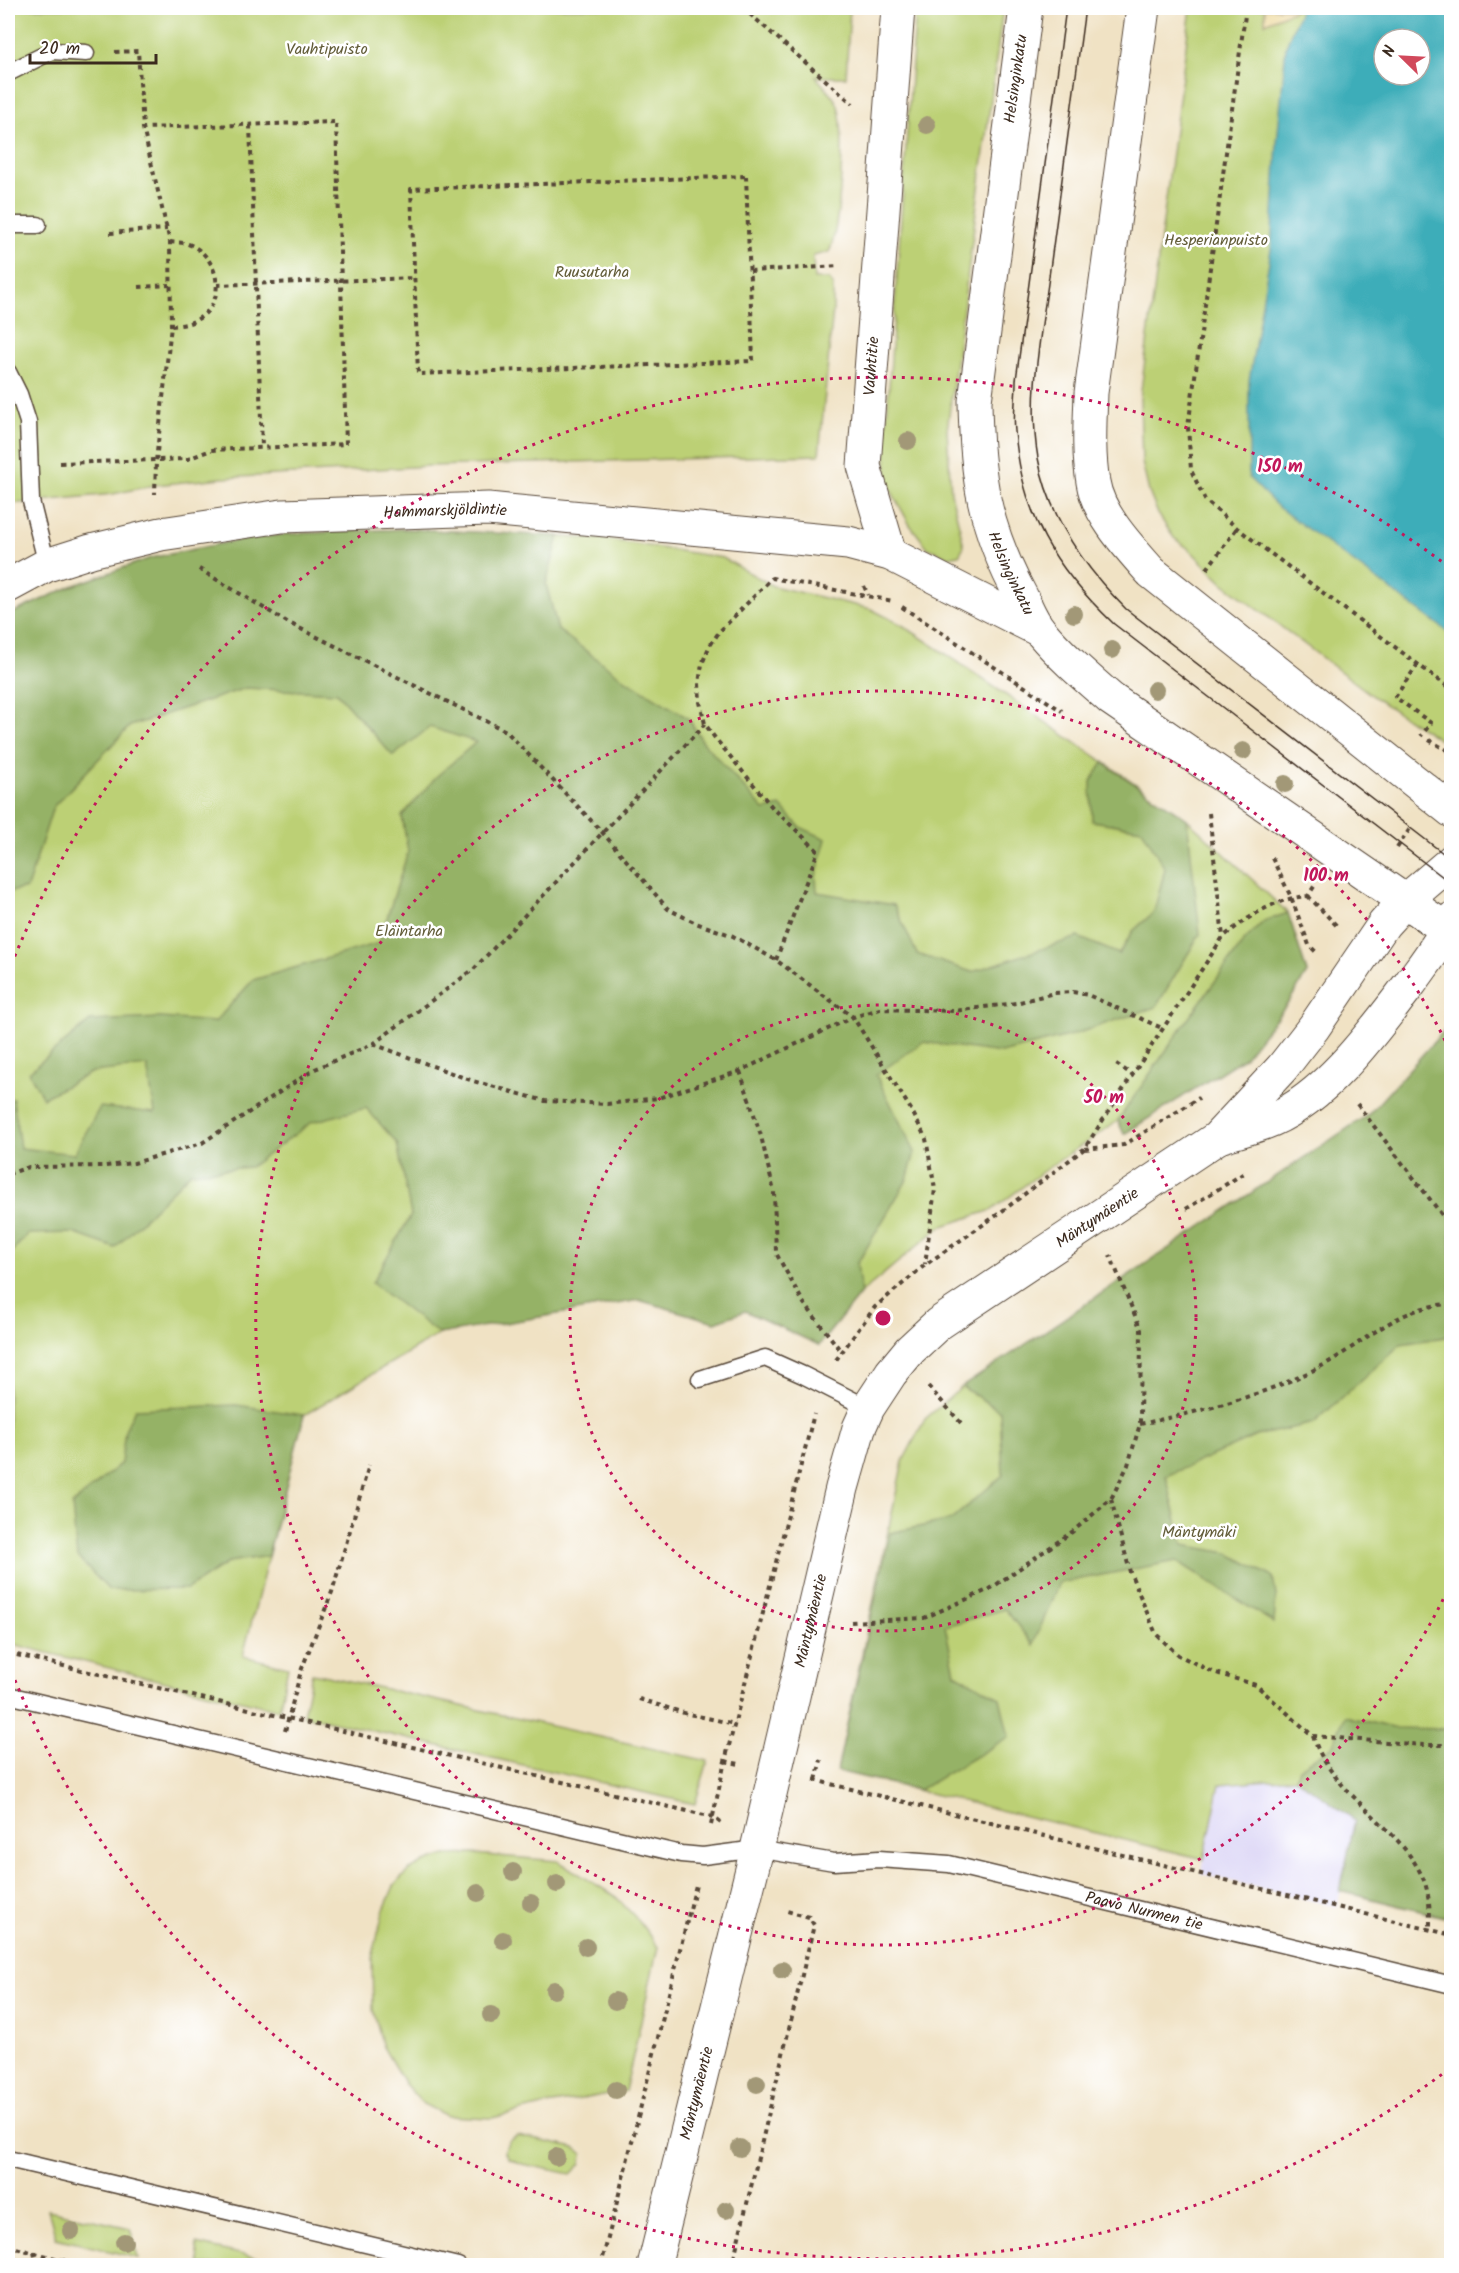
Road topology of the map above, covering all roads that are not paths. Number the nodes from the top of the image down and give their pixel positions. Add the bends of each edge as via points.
1 (898, 8) edge
2 (1026, 8) edge
3 (1143, 8) edge
4 (86, 53) road end
5 (8, 73) edge
6 (8, 225) edge
7 (38, 225) dead end
8 (8, 372) edge
9 (890, 554) junction
10 (47, 565) junction
11 (8, 586) edge
12 (1039, 630) junction
13 (1442, 804) edge
14 (1452, 861) edge
15 (1404, 902) junction
16 (1450, 928) edge
17 (1217, 1138) junction
18 (700, 1379) dead end
19 (868, 1407) junction
20 (8, 1695) edge
21 (757, 1849) junction
22 (1452, 1985) edge
23 (8, 2159) edge
24 (458, 2265) edge
25 (654, 2265) edge

1 - 9 street, Vauhtitie via 864,466
2 - 12 street, Helsinginkatu via 979,358 975,446 982,497 995,541
3 - 13 street via 1091,393 1093,484 1106,515 1151,572
4 - 5 lane via 52,51
6 - 7 lane
8 - 10 lane via 28,422 31,501
9 - 10 street, Hammarskjöldintie via 848,543 488,509 282,516 161,534
9 - 12 street
10 - 11 street, Hammarskjöldintie
12 - 15 street, Helsinginkatu via 1111,699
14 - 15 street, Mäntymäentie
15 - 16 street, Helsinginkatu
15 - 17 street, Mäntymäentie via 1384,924 1282,1068
16 - 17 street, Mäntymäentie via 1334,1077 1273,1120
17 - 19 street, Mäntymäentie via 938,1324 910,1350
18 - 19 lane via 765,1358
19 - 21 street, Mäntymäentie via 842,1488
20 - 21 lane, Paavo Nurmen tie via 646,1846 703,1856
21 - 22 lane, Paavo Nurmen tie via 834,1862 879,1859 949,1864
21 - 25 street, Mäntymäentie
23 - 24 lane

